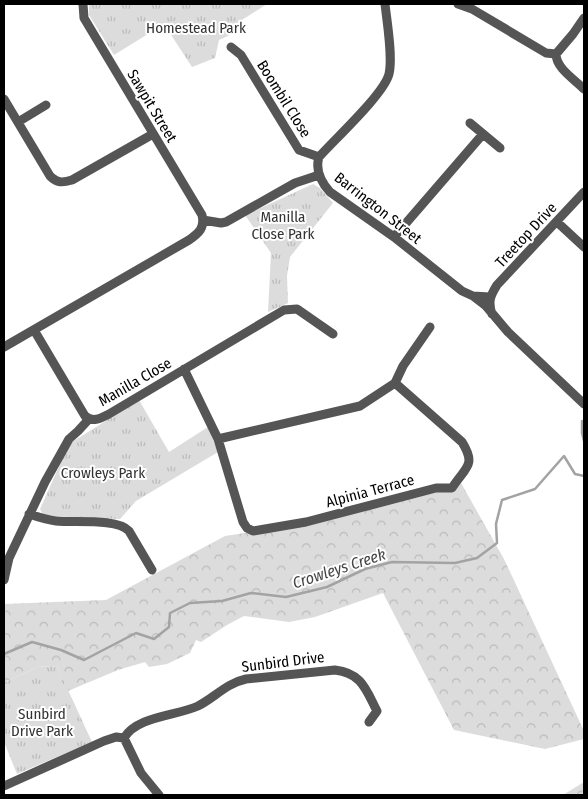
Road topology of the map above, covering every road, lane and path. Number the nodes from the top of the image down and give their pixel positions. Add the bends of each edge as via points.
1 (83, 4) edge
2 (385, 4) edge
3 (458, 4) edge
4 (584, 18) edge
5 (231, 47) dead end
6 (556, 54) junction
7 (584, 89) edge
8 (4, 99) edge
9 (46, 105) dead end
10 (18, 122) junction
11 (470, 123) dead end
12 (153, 134) junction
13 (483, 134) junction
14 (500, 148) dead end
15 (319, 158) junction
16 (319, 175) junction
17 (584, 192) edge
18 (203, 220) junction
19 (557, 222) junction
20 (394, 237) junction
21 (584, 247) edge
22 (473, 296) junction
23 (490, 297) junction
24 (492, 314) junction
25 (430, 328) dead end
26 (34, 330) junction
27 (333, 334) dead end
28 (4, 347) edge
29 (184, 369) junction
30 (395, 383) junction
31 (584, 404) edge
32 (89, 419) junction
33 (218, 440) junction
34 (29, 514) junction
35 (152, 570) dead end
36 (4, 580) edge
37 (369, 722) dead end
38 (124, 738) junction
39 (4, 786) edge
40 (159, 795) edge

1 - 12 street, Sawpit Street via 84,18
2 - 15 street via 389,74 372,100
3 - 6 street via 546,53
4 - 6 street
5 - 15 street, Boombil Close via 240,55 300,150
6 - 7 street via 560,66
8 - 10 street
9 - 10 street
10 - 12 street via 50,176 56,182 64,183
11 - 13 street
12 - 18 street, Sawpit Street
13 - 14 street
13 - 20 street
15 - 16 street, Barrington Street
16 - 18 street via 288,187 226,222
16 - 20 street, Barrington Street via 330,192
17 - 19 street, Treetop Drive
18 - 26 street via 198,234 189,240
19 - 21 street
19 - 23 street, Treetop Drive
20 - 22 street, Barrington Street via 462,291
22 - 23 street, Barrington Street
22 - 24 street
23 - 24 street
24 - 31 street
25 - 30 street
26 - 28 street
26 - 32 street, Manilla Close
27 - 29 street, Manilla Close via 297,309 284,310
29 - 32 street, Manilla Close via 100,419
29 - 33 street, Alpinia Terrace
30 - 33 street via 360,406
30 - 33 street, Alpinia Terrace via 462,442 470,454 469,465 452,488 436,488 306,522 253,531 243,522
32 - 34 street via 65,445
34 - 35 street via 56,521 124,527
34 - 36 street via 9,558
37 - 38 street, Sunbird Drive via 377,711 362,682 349,672 335,670 242,680 192,708 135,727
38 - 39 street, Sunbird Drive via 104,741
38 - 40 street via 141,773

